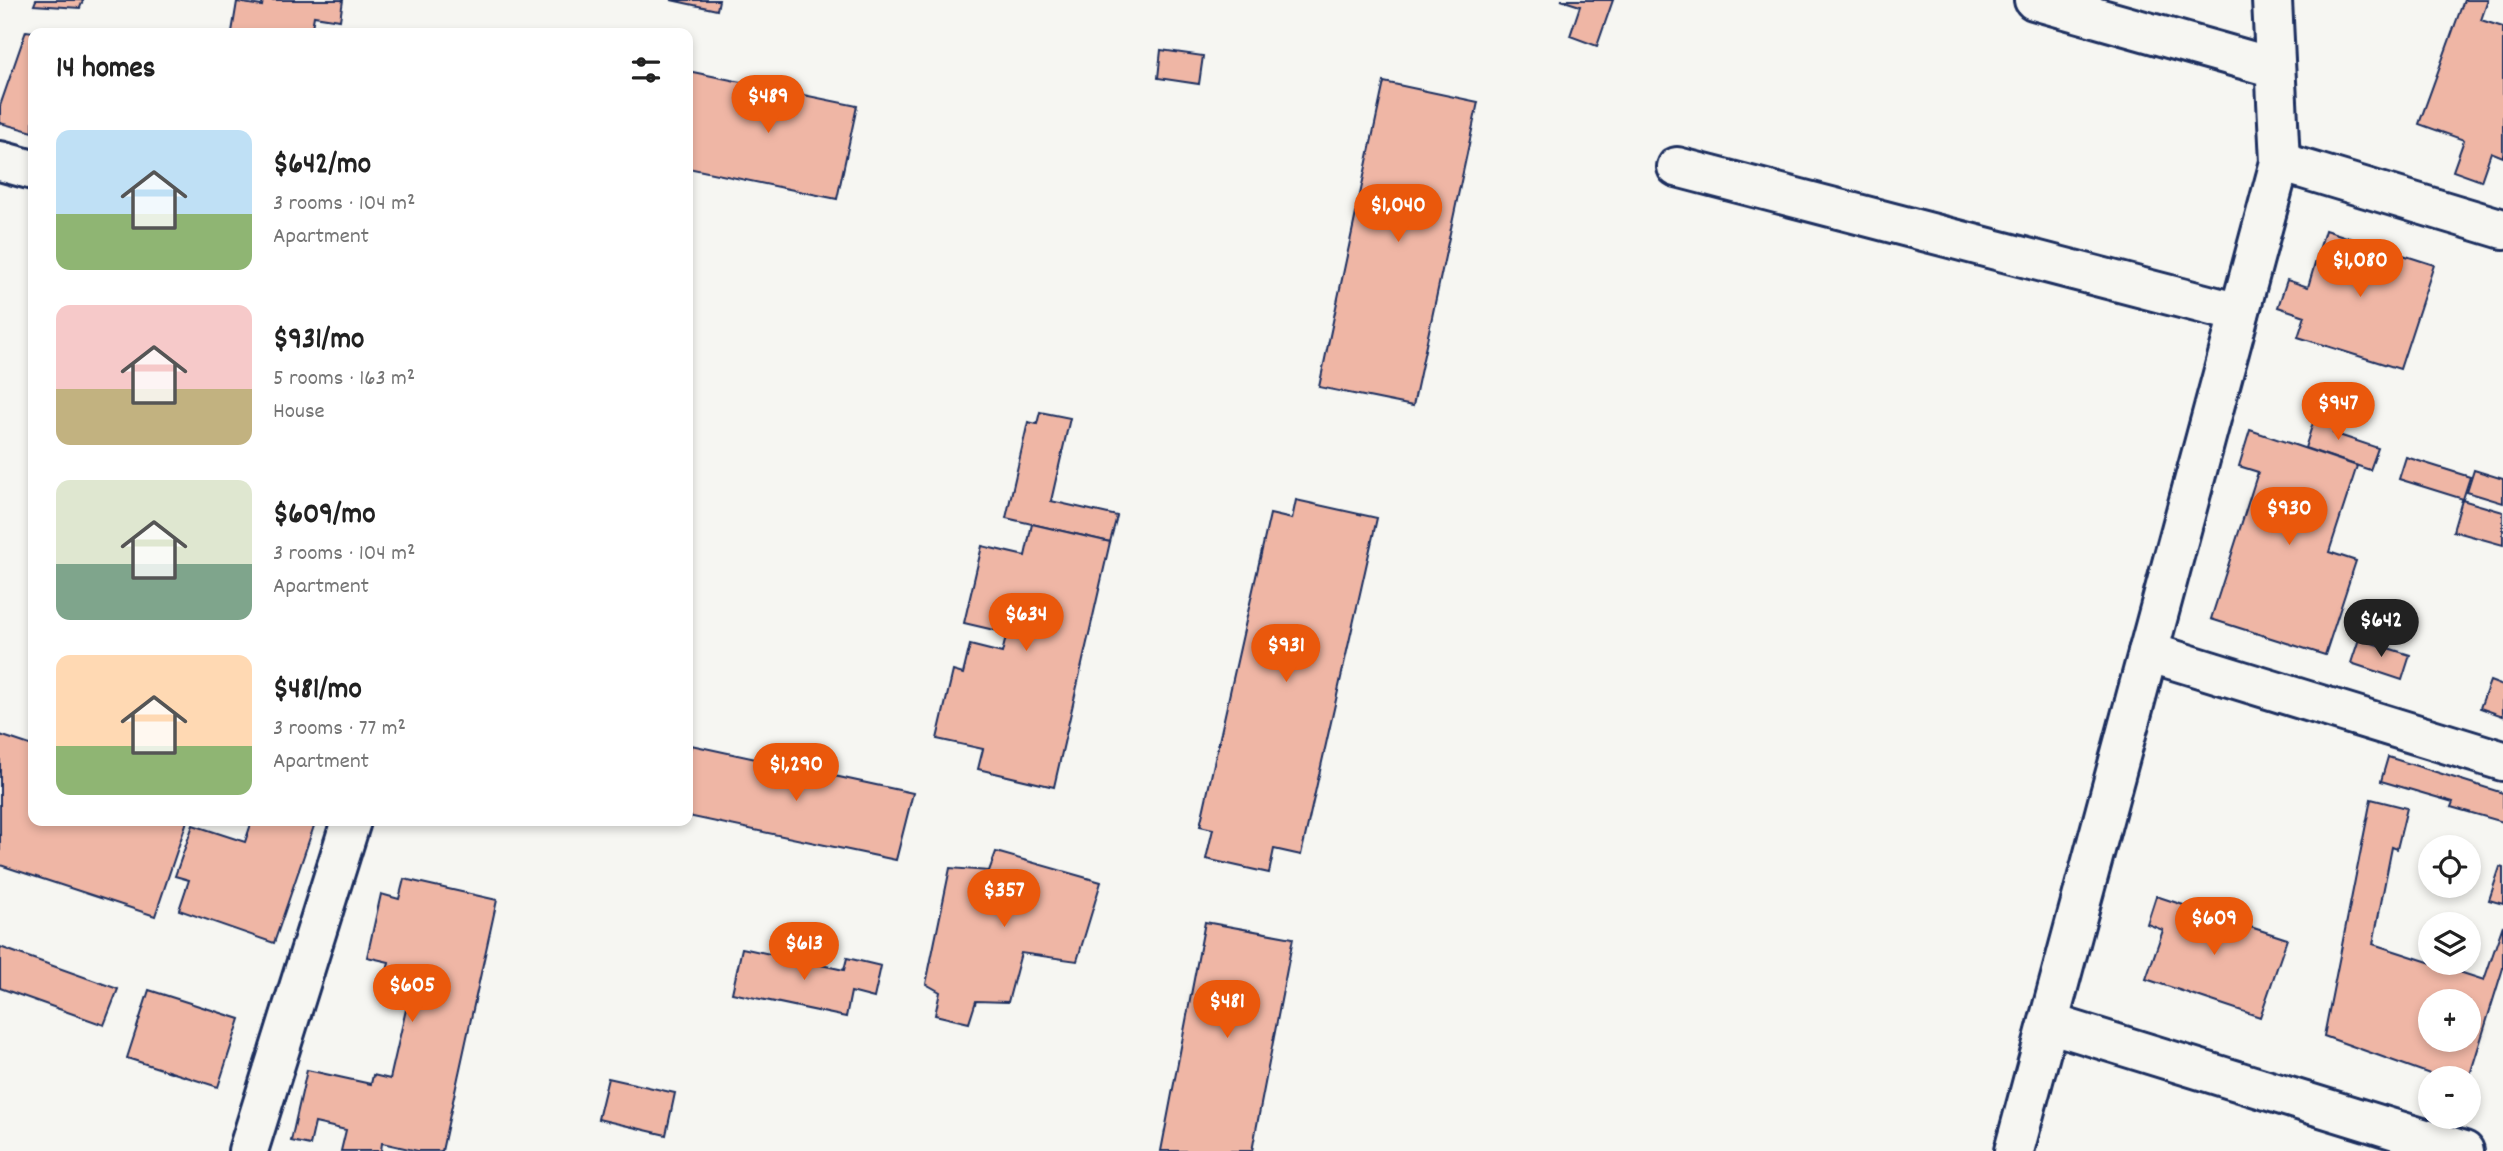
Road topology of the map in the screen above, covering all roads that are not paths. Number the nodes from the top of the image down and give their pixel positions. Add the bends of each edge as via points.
1 (2034, 0) edge
2 (2272, 0) edge
3 (2275, 68) junction
4 (0, 161) edge
5 (2280, 162) junction
6 (1677, 167) dead end
7 (28, 169) edge
8 (2503, 229) edge
9 (2239, 313) junction
10 (2148, 652) junction
11 (2503, 761) edge
12 (349, 826) edge
13 (2049, 1023) junction
14 (248, 1151) edge
15 (2014, 1151) edge
16 (2464, 1151) edge

1 - 3 street
2 - 3 street
3 - 5 street
4 - 7 street
5 - 8 street
5 - 9 street
6 - 9 street
9 - 10 street
10 - 11 street
10 - 13 street
12 - 14 street
13 - 15 street
13 - 16 street

